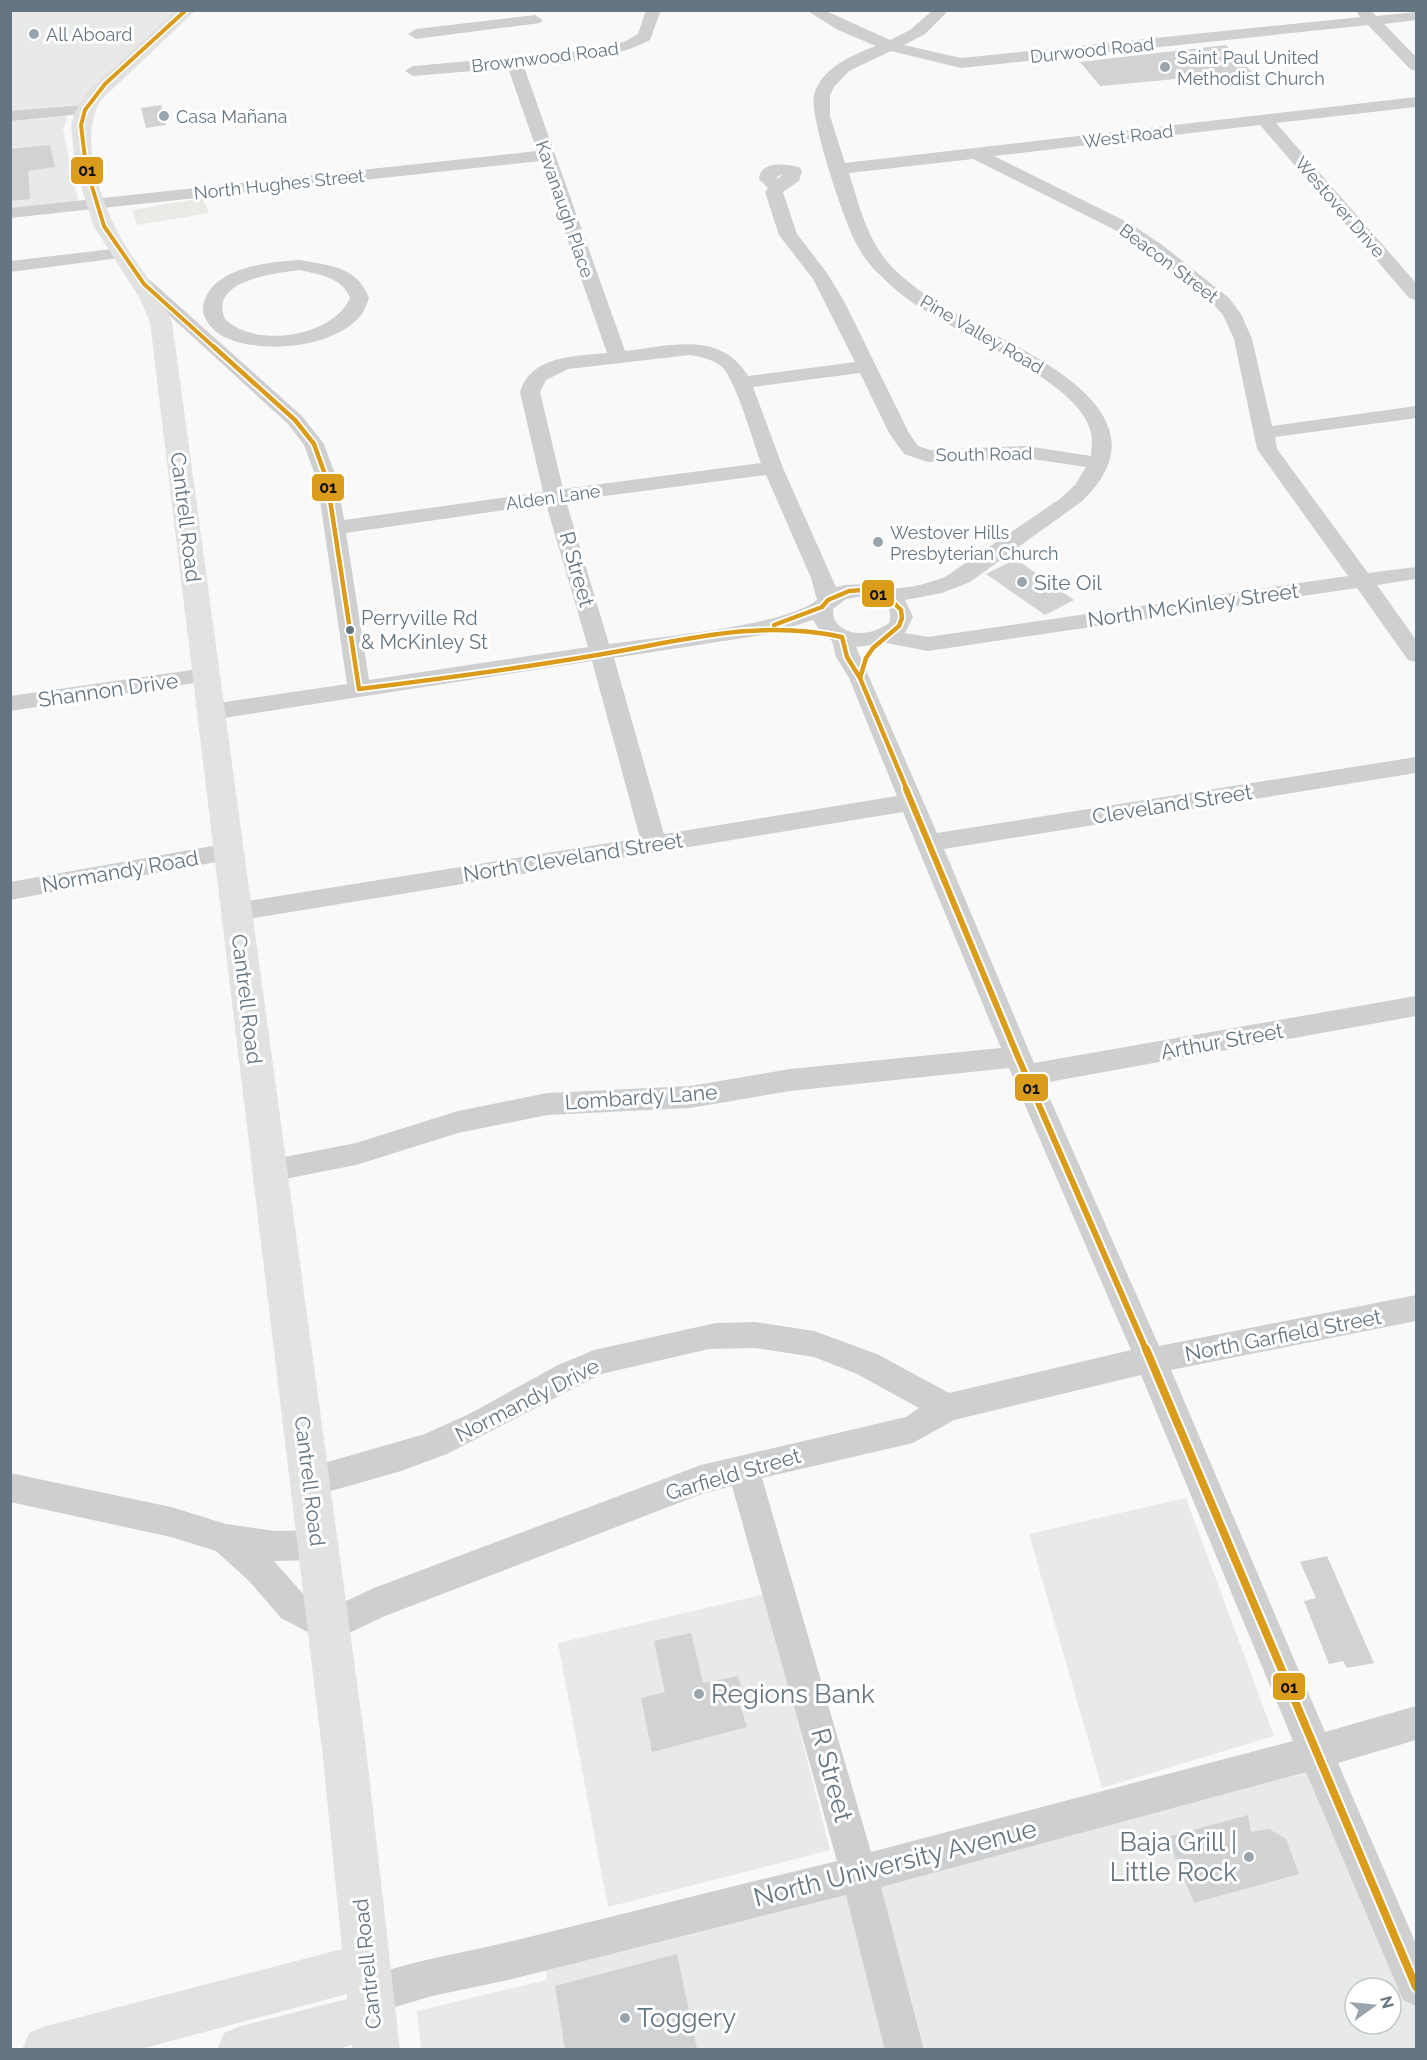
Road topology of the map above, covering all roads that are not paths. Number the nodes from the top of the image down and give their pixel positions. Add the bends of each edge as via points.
1 (187, 10) edge
2 (654, 10) edge
3 (813, 10) edge
4 (942, 10) edge
5 (533, 15) edge
6 (1367, 16) edge
7 (1416, 16) edge
8 (416, 34) dead end
9 (890, 45) junction
10 (549, 59) junction
11 (514, 62) junction
12 (1416, 66) edge
13 (413, 71) dead end
14 (1416, 102) edge
15 (85, 110) junction
16 (10, 116) edge
17 (1264, 120) junction
18 (975, 153) junction
19 (547, 155) junction
20 (839, 169) junction
21 (777, 187) dead end
22 (97, 204) junction
23 (10, 213) edge
24 (121, 253) junction
25 (10, 267) edge
26 (144, 284) junction
27 (1416, 294) edge
28 (212, 312) junction
29 (185, 321) junction
30 (617, 356) junction
31 (866, 366) junction
32 (742, 383) junction
33 (1416, 412) edge
34 (1262, 433) junction
35 (1099, 463) junction
36 (774, 468) junction
37 (554, 496) junction
38 (333, 528) junction
39 (808, 546) junction
40 (1416, 573) edge
41 (1364, 581) junction
42 (949, 584) junction
43 (863, 590) junction
44 (884, 595) junction
45 (825, 604) junction
46 (902, 615) junction
47 (769, 627) junction
48 (837, 634) junction
49 (884, 636) junction
50 (970, 637) junction
51 (601, 655) junction
52 (1416, 655) edge
53 (206, 675) junction
54 (860, 678) junction
55 (359, 689) junction
56 (10, 704) edge
57 (211, 712) junction
58 (1416, 765) edge
59 (911, 802) junction
60 (928, 843) junction
61 (654, 844) junction
62 (229, 852) junction
63 (10, 891) edge
64 (236, 912) junction
65 (1416, 1006) edge
66 (1023, 1066) junction
67 (270, 1171) junction
68 (1416, 1308) edge
69 (1150, 1361) junction
70 (946, 1408) junction
71 (743, 1468) junction
72 (310, 1482) junction
73 (10, 1487) edge
74 (225, 1539) junction
75 (318, 1545) junction
76 (328, 1627) junction
77 (1416, 1723) edge
78 (1316, 1753) junction
79 (858, 1874) junction
80 (1416, 1986) edge
81 (372, 2007) edge
82 (46, 2049) edge
83 (241, 2049) edge
84 (905, 2049) edge

1 - 15 main road via 105,84
2 - 10 street, Brownwood Road via 645,37 634,45
3 - 9 street, Durwood Road
4 - 9 street, Pine Valley Road via 912,36
5 - 8 street
5 - 10 street
6 - 7 street, Durwood Road
6 - 9 street, Durwood Road via 975,62 938,60
6 - 12 street
9 - 20 street, Pine Valley Road via 847,66 824,90 823,118
10 - 11 street, Brownwood Road
11 - 13 street, Brownwood Road
11 - 19 street, Kavanaugh Place
14 - 17 street, West Road
15 - 16 street
15 - 22 main road, Cantrell Road via 81,125 83,151
17 - 18 street, West Road
17 - 27 street, Westover Drive
18 - 20 street, West Road
18 - 34 street, Beacon Street via 1123,227 1222,302 1243,339
19 - 22 street, North Hughes Street
19 - 30 street, Kavanaugh Place
20 - 35 street, Pine Valley Road via 861,237 878,264 942,313 1050,374 1079,396 1090,408 1101,436
21 - 31 street, South Road via 774,192 788,235 821,277
22 - 23 street, North Hughes Street
22 - 24 main road, Cantrell Road via 104,226
24 - 25 street
24 - 26 main road, Cantrell Road
26 - 29 street
26 - 53 main road, Cantrell Road via 161,322
28 - 28 street via 222,289 237,279 278,267 300,265 339,273 359,292 359,304 346,322 319,335 293,340 266,341 235,334 224,328
28 - 29 street
29 - 38 street via 295,420 314,444 327,480
30 - 32 street via 703,350 724,358
30 - 37 street, R Street via 556,366 531,385
31 - 32 street
31 - 35 street, South Road via 899,433 909,448 921,454 1026,452
32 - 36 street
33 - 34 street
34 - 41 street, Beacon Street via 1271,454
35 - 42 street, Pine Valley Road via 1084,488 1071,500
36 - 37 street, Alden Lane
36 - 39 street
37 - 38 street, Alden Lane
37 - 51 street, R Street
38 - 55 street
39 - 43 street
39 - 45 street
40 - 41 street, North McKinley Street
41 - 50 street, North McKinley Street
41 - 52 street, Beacon Street
42 - 44 street via 920,592
42 - 46 street via 928,603
43 - 44 street
43 - 45 street via 843,592
44 - 46 street via 896,603
45 - 47 street
45 - 48 street via 821,616
46 - 49 street via 899,626
46 - 50 street via 945,633
47 - 48 street
47 - 51 street
48 - 49 street via 857,640
48 - 54 street
49 - 50 street, North McKinley Street via 928,644
49 - 54 street via 866,658
51 - 55 street
51 - 61 street, R Street
53 - 56 street, Shannon Drive
53 - 57 main road, Cantrell Road
54 - 59 street
55 - 57 street
57 - 62 main road, Cantrell Road
58 - 60 street, Cleveland Street
59 - 60 street
59 - 61 street, North Cleveland Street
60 - 66 street
61 - 64 street, North Cleveland Street
62 - 63 street, Normandy Road
62 - 64 main road, Cantrell Road
64 - 67 main road, Cantrell Road
65 - 66 street, Arthur Street
66 - 67 street, Lombardy Lane via 802,1078 690,1097 547,1104 458,1122 356,1154
66 - 69 street
67 - 72 main road, Cantrell Road
68 - 69 street, North Garfield Street
69 - 70 street, Garfield Street via 1118,1365
69 - 78 street
70 - 71 street, Garfield Street via 913,1429
70 - 72 street, Normandy Drive via 881,1369 830,1348 758,1335 720,1335 633,1351 590,1365 451,1438 391,1460
71 - 76 street, Garfield Street via 701,1480 374,1604
71 - 79 street, R Street
72 - 75 main road, Cantrell Road
73 - 74 street via 171,1522
74 - 75 street via 276,1546
74 - 76 street via 261,1570 293,1607
75 - 76 main road, Cantrell Road
76 - 81 main road, Cantrell Road
77 - 78 street, North University Avenue
78 - 79 street, North University Avenue
78 - 80 street
79 - 81 street, North University Avenue via 432,1977
79 - 84 street, R Street
81 - 82 main road, North University Avenue
81 - 83 main road, North University Avenue

